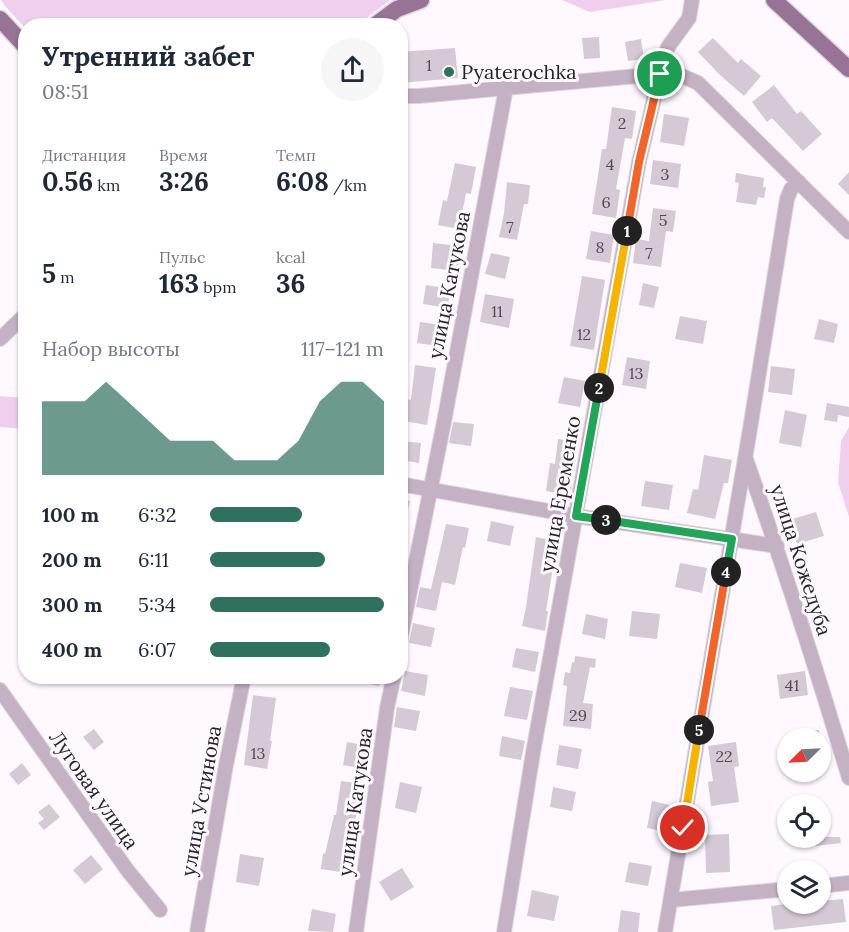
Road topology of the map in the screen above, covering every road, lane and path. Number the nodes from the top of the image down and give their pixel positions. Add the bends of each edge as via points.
1 (421, 0) edge
2 (692, 0) edge
3 (774, 0) edge
4 (385, 18) edge
5 (0, 19) edge
6 (18, 38) edge
7 (849, 69) edge
8 (660, 74) junction
9 (506, 88) junction
10 (408, 96) edge
11 (798, 182) junction
12 (849, 232) edge
13 (18, 322) edge
14 (0, 339) edge
15 (746, 457) junction
16 (408, 485) edge
17 (430, 488) junction
18 (576, 516) junction
19 (732, 539) junction
20 (777, 546) junction
21 (408, 600) edge
22 (242, 684) edge
23 (392, 684) edge
24 (0, 690) edge
25 (849, 778) edge
26 (849, 883) edge
27 (831, 885) edge
28 (777, 890) edge
29 (671, 900) junction
30 (160, 910) dead end
31 (197, 932) edge
32 (356, 932) edge
33 (504, 932) edge
34 (665, 932) edge

1 - 4 main road
2 - 8 street, улица Еременко via 689,18 668,47
3 - 7 main road
5 - 6 main road
8 - 9 street
8 - 11 street via 680,75 698,83
8 - 18 street, улица Еременко via 635,184
9 - 10 street
9 - 17 street, улица Катукова
11 - 12 street
11 - 15 street, улица Кожедуба via 788,199
13 - 14 street
15 - 19 street, улица Кожедуба
15 - 20 street, улица Кожедуба
16 - 17 street
17 - 18 street
17 - 21 street, улица Катукова
18 - 19 street
18 - 33 street, улица Еременко
19 - 20 street
19 - 29 street, улица Кожедуба
20 - 25 street, улица Кожедуба
22 - 31 street, улица Устинова
23 - 32 street, улица Катукова
24 - 30 street, Луговая улица
26 - 27 street
28 - 29 street
29 - 34 street, улица Кожедуба

